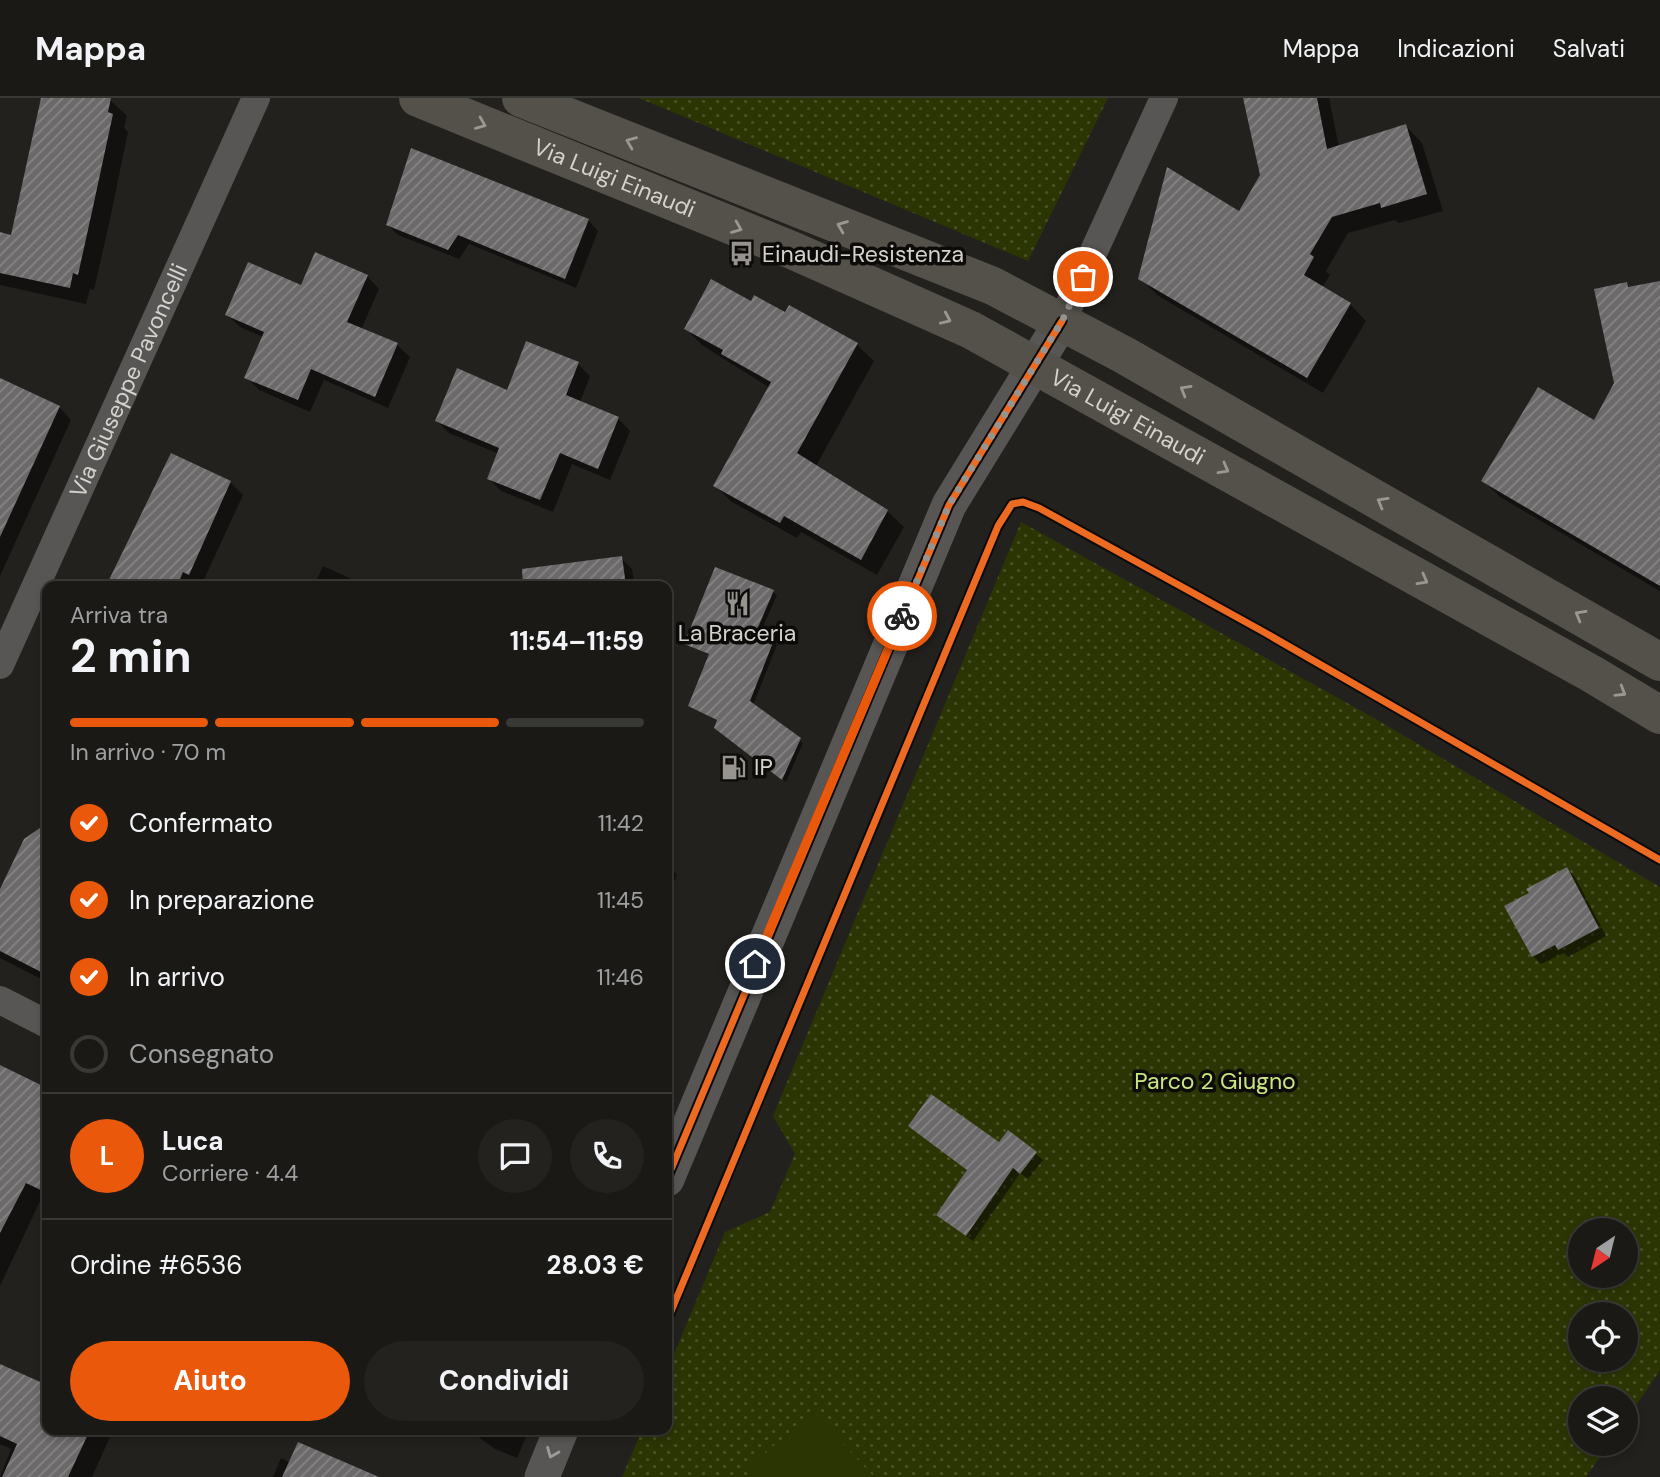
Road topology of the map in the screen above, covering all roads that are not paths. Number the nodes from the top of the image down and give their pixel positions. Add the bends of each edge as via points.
1 (256, 98) edge
2 (418, 98) edge
3 (522, 98) edge
4 (1164, 98) edge
5 (1062, 321) junction
6 (1036, 364) junction
7 (1660, 662) edge
8 (0, 665) edge
9 (1660, 715) edge
10 (0, 1000) edge
11 (42, 1021) edge
12 (672, 1167) edge
13 (560, 1435) edge
14 (542, 1477) edge

1 - 8 street, Via Giuseppe Pavoncelli
2 -> 6 main road, Via Luigi Einaudi via 794,251
5 -> 3 main road, Via Luigi Einaudi via 993,286
4 - 5 street
5 - 6 street
7 -> 5 main road, Via Luigi Einaudi
6 -> 9 main road, Via Luigi Einaudi
6 - 12 street via 949,505
10 - 11 street
13 -> 14 street

